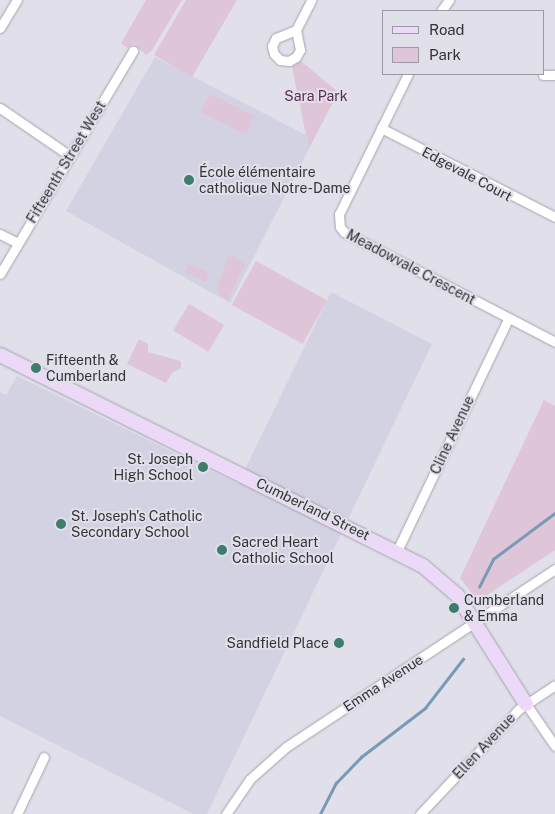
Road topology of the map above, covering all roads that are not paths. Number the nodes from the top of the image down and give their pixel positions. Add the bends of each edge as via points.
1 (17, 0) edge
2 (312, 0) edge
3 (0, 28) edge
4 (296, 30) dead end
5 (134, 51) dead end
6 (408, 75) edge
7 (544, 75) dead end
8 (555, 75) edge
9 (0, 108) edge
10 (381, 128) junction
11 (70, 156) junction
12 (555, 217) edge
13 (0, 234) edge
14 (18, 243) junction
15 (0, 274) edge
16 (508, 319) junction
17 (555, 342) edge
18 (0, 355) edge
19 (397, 551) junction
20 (555, 569) edge
21 (475, 622) junction
22 (555, 685) edge
23 (526, 704) junction
24 (555, 746) edge
25 (44, 756) dead end
26 (16, 814) edge
27 (226, 814) edge
28 (420, 814) edge

1 - 3 street
2 - 4 street
5 - 11 street, Fifteenth Street West
6 - 10 street, Meadowvale Crescent
7 - 8 street
9 - 11 street
10 - 12 street, Edgevale Court
10 - 16 street, Meadowvale Crescent via 339,214 340,227
11 - 14 street, Fifteenth Street West
13 - 14 street
14 - 15 street, Fifteenth Street West
16 - 17 street, Meadowvale Crescent
16 - 19 street, Cline Avenue
18 - 19 street, Cumberland Street
19 - 21 street, Cumberland Street via 446,584
20 - 21 street, Emma Avenue
21 - 23 street, Cumberland Street
21 - 27 street, Emma Avenue via 279,752 250,779
22 - 23 street, Ellen Avenue
23 - 24 street, Cumberland Street
23 - 28 street, Ellen Avenue
25 - 26 street

